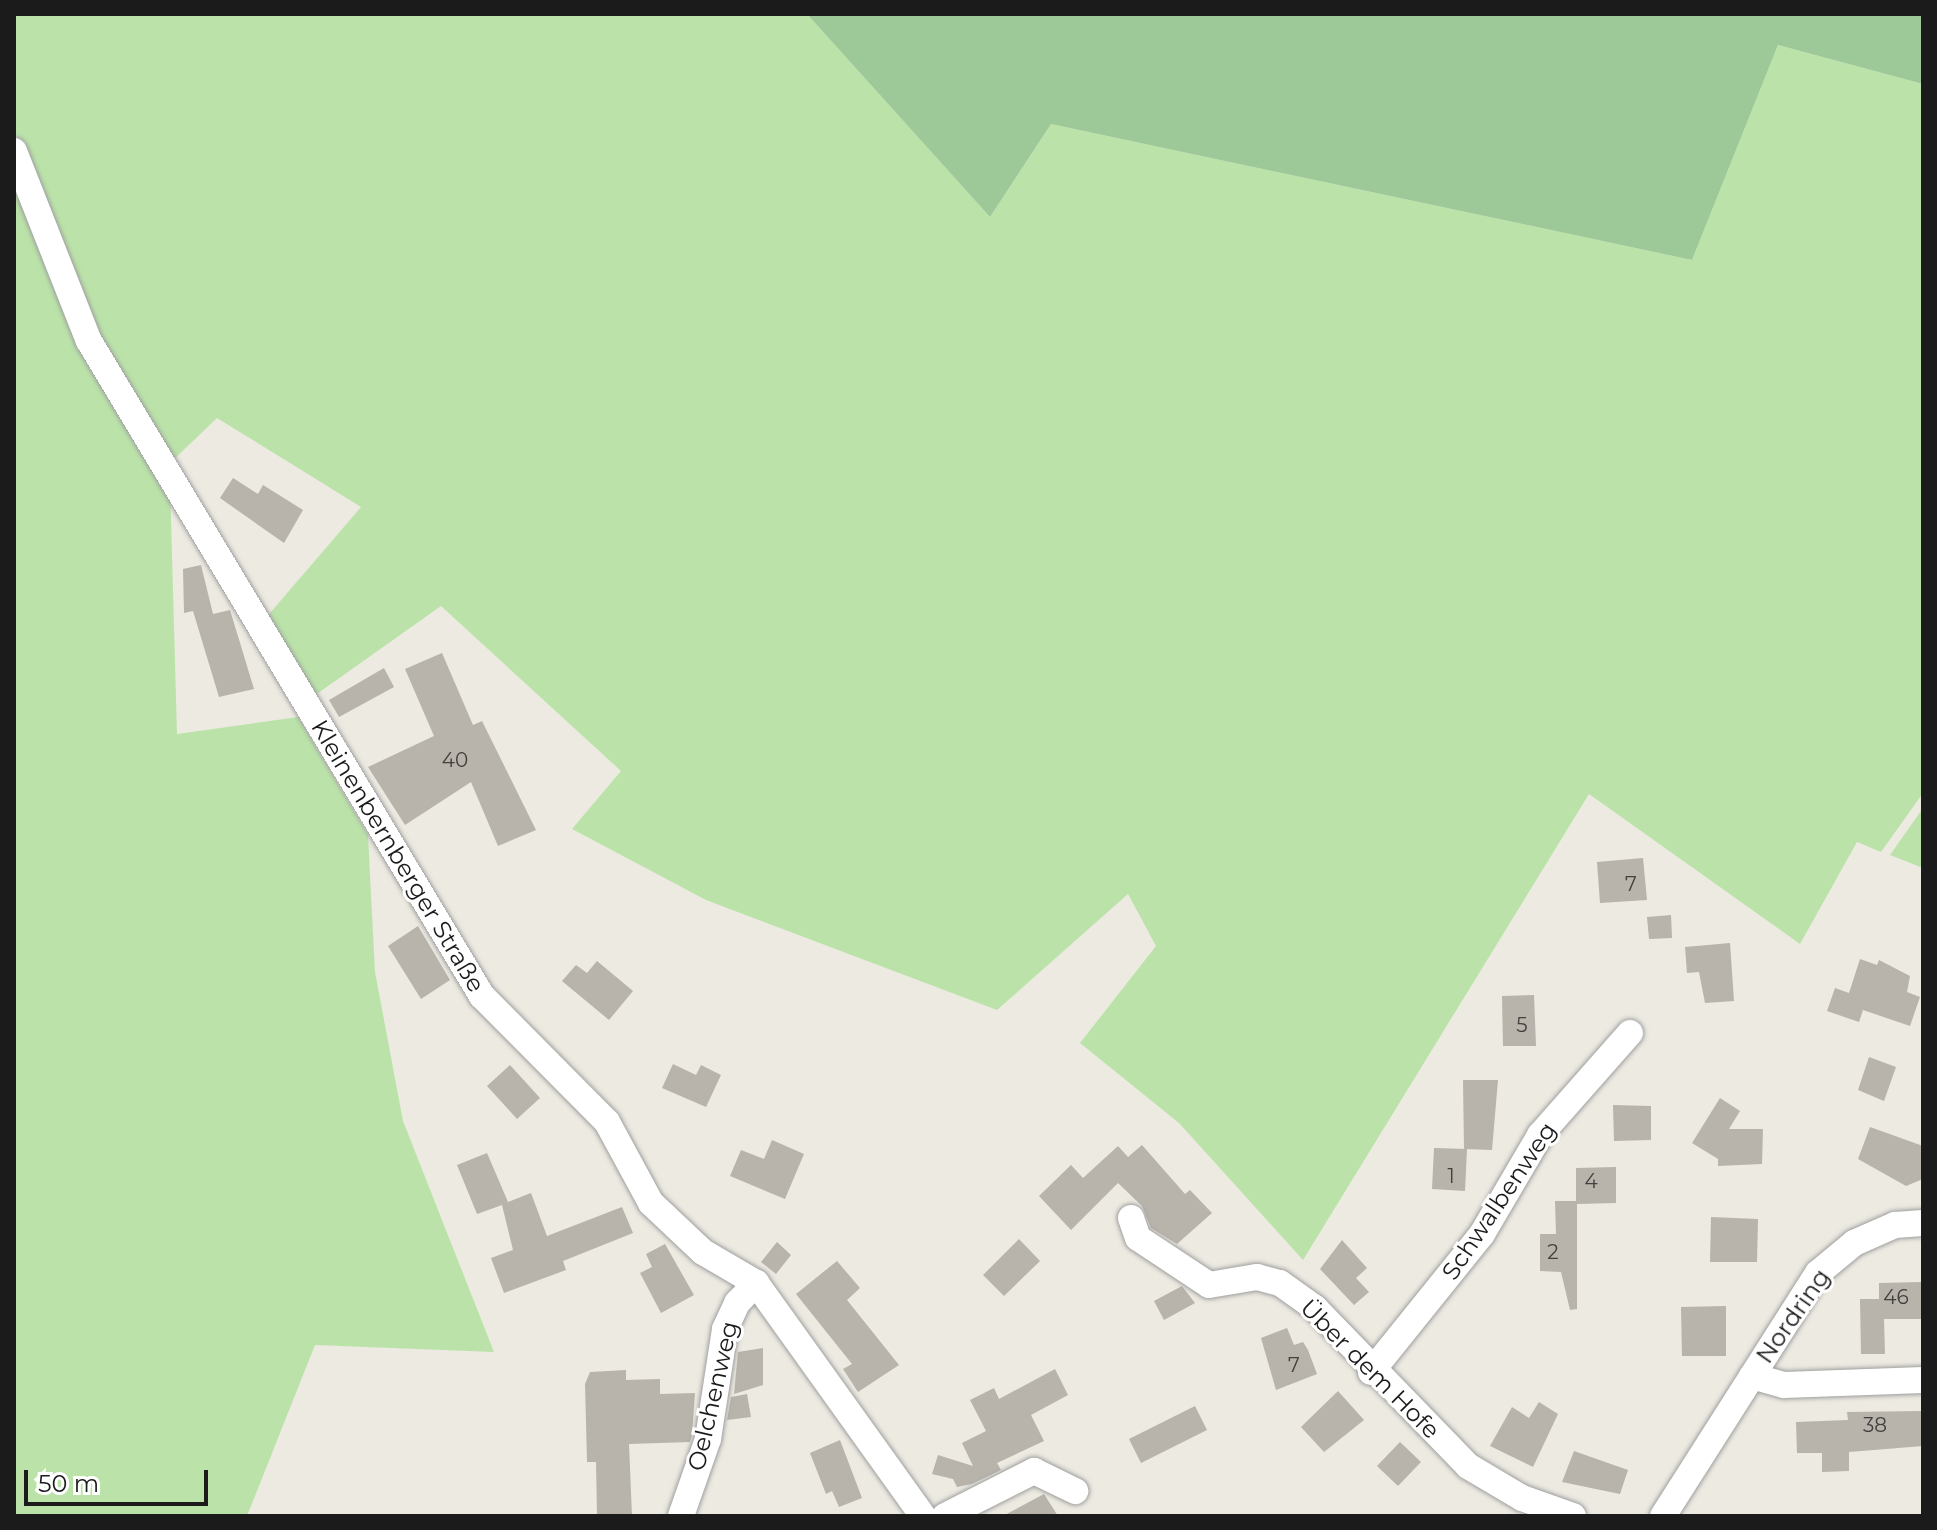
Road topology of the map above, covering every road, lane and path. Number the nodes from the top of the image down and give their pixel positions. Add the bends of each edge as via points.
1 (14, 151) edge
2 (1630, 1033) dead end
3 (1131, 1218) dead end
4 (1923, 1223) edge
5 (756, 1283) junction
6 (1371, 1372) junction
7 (1752, 1376) junction
8 (1923, 1380) edge
9 (1075, 1491) dead end
10 (681, 1516) edge
11 (923, 1516) edge
12 (945, 1516) edge
13 (1573, 1516) edge
14 (1663, 1516) edge

1 - 5 street, Kleinenbernberger Straße via 89,341 482,996 607,1122 651,1203 703,1252
2 - 6 street, Schwalbenweg via 1540,1135 1482,1234
3 - 6 street, Über dem Hofe via 1138,1238 1209,1285 1257,1277 1280,1283 1315,1308
4 - 7 street, Nordring via 1895,1225 1854,1243 1818,1273
5 - 10 street, Oelchenweg via 737,1303 725,1329 708,1439
5 - 11 street, Kleinenbernberger Straße
6 - 13 street, Über dem Hofe via 1468,1466 1522,1498
7 - 8 street, Nordring via 1784,1385
7 - 14 street, Nordring
9 - 12 street via 1034,1471

